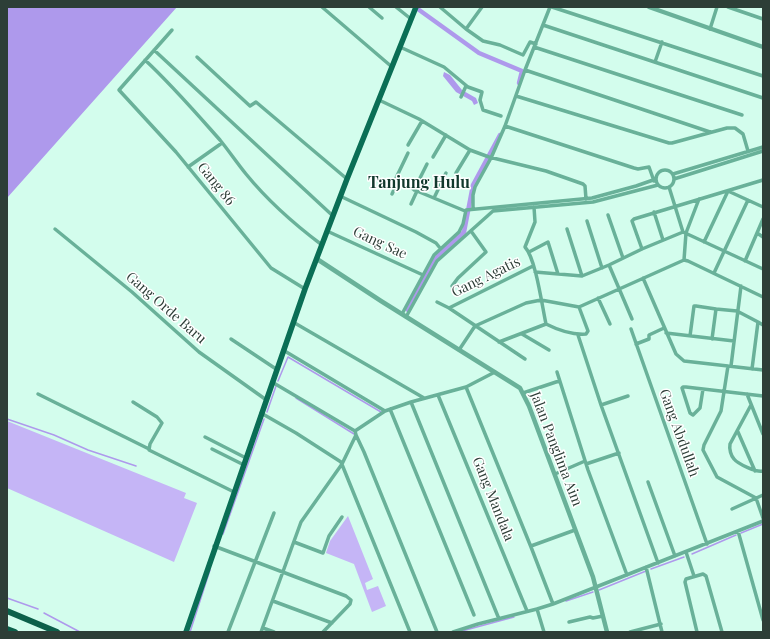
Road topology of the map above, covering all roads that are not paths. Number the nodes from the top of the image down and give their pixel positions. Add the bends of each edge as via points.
1 (322, 7) edge
2 (368, 7) edge
3 (396, 7) edge
4 (440, 7) edge
5 (482, 7) edge
6 (551, 7) edge
7 (649, 7) edge
8 (717, 7) edge
9 (728, 7) edge
10 (416, 9) edge
11 (382, 18) dead end
12 (763, 18) edge
13 (411, 19) junction
14 (543, 25) junction
15 (466, 29) junction
16 (710, 29) junction
17 (172, 30) dead end
18 (662, 42) junction
19 (535, 45) junction
20 (400, 47) junction
21 (763, 47) edge
22 (154, 50) junction
23 (197, 57) dead end
24 (145, 60) junction
25 (655, 62) junction
26 (392, 67) junction
27 (525, 70) junction
28 (763, 76) edge
29 (466, 86) junction
30 (516, 96) junction
31 (461, 97) dead end
32 (763, 98) edge
33 (379, 100) junction
34 (742, 115) dead end
35 (501, 116) dead end
36 (422, 121) junction
37 (505, 126) junction
38 (710, 132) junction
39 (446, 135) junction
40 (222, 143) junction
41 (408, 145) dead end
42 (763, 147) edge
43 (470, 150) junction
44 (748, 151) junction
45 (763, 151) edge
46 (408, 154) dead end
47 (433, 157) dead end
48 (488, 157) junction
49 (427, 164) dead end
50 (188, 168) junction
51 (446, 173) dead end
52 (456, 173) dead end
53 (673, 174) junction
54 (347, 179) junction
55 (674, 179) junction
56 (655, 180) junction
57 (763, 180) edge
58 (398, 181) junction
59 (658, 185) junction
60 (668, 187) junction
61 (416, 190) junction
62 (728, 191) junction
63 (392, 194) dead end
64 (340, 196) junction
65 (434, 198) junction
66 (586, 199) junction
67 (699, 199) junction
68 (748, 200) junction
69 (763, 202) edge
70 (411, 204) dead end
71 (757, 204) junction
72 (675, 206) junction
73 (534, 207) junction
74 (763, 207) edge
75 (472, 209) junction
76 (493, 209) junction
77 (466, 210) junction
78 (654, 212) junction
79 (608, 215) dead end
80 (333, 216) junction
81 (763, 219) edge
82 (587, 221) dead end
83 (55, 229) dead end
84 (567, 229) dead end
85 (327, 231) junction
86 (471, 231) junction
87 (685, 232) junction
88 (757, 233) junction
89 (763, 236) edge
90 (663, 240) junction
91 (704, 242) junction
92 (322, 244) junction
93 (440, 248) junction
94 (642, 249) junction
95 (724, 251) junction
96 (529, 252) junction
97 (622, 258) junction
98 (317, 259) junction
99 (684, 260) junction
100 (745, 261) junction
101 (533, 266) junction
102 (609, 266) junction
103 (602, 268) junction
104 (763, 269) edge
105 (535, 272) junction
106 (714, 273) junction
107 (558, 274) junction
108 (423, 275) junction
109 (582, 276) junction
110 (643, 278) junction
111 (452, 286) dead end
112 (741, 286) junction
113 (302, 288) junction
114 (618, 288) junction
115 (763, 297) edge
116 (598, 298) junction
117 (541, 300) junction
118 (438, 302) dead end
119 (579, 306) junction
120 (449, 308) junction
121 (716, 309) junction
122 (737, 311) junction
123 (404, 316) junction
124 (632, 319) dead end
125 (293, 322) junction
126 (758, 322) junction
127 (546, 324) junction
128 (610, 324) dead end
129 (763, 325) edge
130 (475, 326) junction
131 (664, 328) junction
132 (631, 329) dead end
133 (666, 333) junction
134 (522, 334) junction
135 (578, 334) junction
136 (690, 336) junction
137 (231, 339) dead end
138 (712, 339) junction
139 (734, 341) junction
140 (499, 342) junction
141 (636, 344) junction
142 (283, 350) junction
143 (459, 350) junction
144 (549, 350) dead end
145 (525, 359) dead end
146 (729, 366) junction
147 (276, 369) junction
148 (752, 369) junction
149 (763, 370) edge
150 (495, 372) junction
151 (557, 372) dead end
152 (560, 380) junction
153 (271, 382) junction
154 (466, 387) junction
155 (703, 389) junction
156 (725, 391) junction
157 (523, 393) junction
158 (38, 394) dead end
159 (747, 394) junction
160 (438, 395) junction
161 (628, 396) dead end
162 (763, 396) edge
163 (424, 398) junction
164 (266, 399) junction
165 (133, 402) dead end
166 (412, 402) junction
167 (601, 405) junction
168 (750, 405) junction
169 (390, 409) junction
170 (385, 411) junction
171 (261, 413) junction
172 (738, 432) junction
173 (355, 433) junction
174 (763, 434) edge
175 (205, 437) dead end
176 (149, 449) junction
177 (212, 449) dead end
178 (619, 453) junction
179 (246, 458) junction
180 (586, 463) junction
181 (342, 464) junction
182 (244, 465) junction
183 (755, 471) junction
184 (763, 471) edge
185 (555, 474) junction
186 (648, 482) dead end
187 (234, 492) junction
188 (763, 495) edge
189 (756, 498) junction
190 (732, 509) dead end
191 (274, 512) dead end
192 (342, 517) dead end
193 (763, 520) edge
194 (575, 530) junction
195 (738, 531) junction
196 (294, 542) junction
197 (708, 544) junction
198 (214, 546) junction
199 (531, 546) junction
200 (686, 552) junction
201 (675, 556) junction
202 (255, 561) junction
203 (658, 563) junction
204 (646, 567) junction
205 (283, 572) junction
206 (627, 575) junction
207 (694, 576) junction
208 (596, 587) junction
209 (273, 601) junction
210 (553, 604) junction
211 (537, 609) junction
212 (7, 611) edge
213 (527, 612) junction
214 (474, 615) dead end
215 (603, 616) junction
216 (499, 619) junction
217 (763, 620) edge
218 (569, 622) dead end
219 (332, 623) junction
220 (661, 624) junction
221 (7, 628) edge
222 (262, 630) edge
223 (15, 632) edge
224 (56, 632) edge
225 (186, 632) edge
226 (228, 632) edge
227 (274, 632) edge
228 (323, 632) edge
229 (410, 632) edge
230 (437, 632) edge
231 (453, 632) edge
232 (543, 632) edge
233 (607, 632) edge
234 (630, 632) edge
235 (662, 632) edge
236 (697, 632) edge
237 (722, 632) edge

1 - 26 street
2 - 11 street
3 - 13 street
4 - 15 street
5 - 15 street
6 - 14 street
6 - 18 street
7 - 16 street
8 - 16 street
9 - 12 street
10 - 13 main road
13 - 20 main road
14 - 19 street
14 - 25 street
15 - 19 street via 483,40 523,55 530,42
16 - 21 street
17 - 22 street
18 - 25 street
18 - 28 street
19 - 27 street
19 - 34 street
20 - 26 main road
20 - 29 street via 444,67
22 - 24 street
22 - 80 street
23 - 54 street via 250,106 256,102
24 - 40 street
24 - 50 street, Gang 86 via 119,90
25 - 32 street
26 - 33 main road
27 - 30 street
27 - 38 street
29 - 31 street
29 - 35 street via 482,92 480,100 484,110
30 - 37 street
30 - 38 street via 669,143
33 - 36 street
33 - 54 main road
36 - 39 street
36 - 41 street
37 - 48 street
37 - 56 street via 634,168 649,167
38 - 44 street via 726,128 737,129 743,134
39 - 43 street
39 - 47 street
40 - 50 street
40 - 92 street via 271,201 307,234
42 - 44 street
43 - 48 street
43 - 52 street
44 - 53 street
45 - 55 street
46 - 58 street via 396,178
48 - 66 street via 583,184
48 - 75 street via 475,187
49 - 61 street
50 - 113 street, Gang 86 via 271,268
51 - 65 street
53 - 55 street
53 - 56 street via 662,170
54 - 64 main road
55 - 60 street
56 - 59 street
56 - 66 street
57 - 62 street
58 - 61 street
58 - 63 street
59 - 60 street
59 - 73 street via 593,202
60 - 72 street
61 - 65 street
61 - 70 street
62 - 67 street
62 - 68 street
62 - 91 street
64 - 80 main road
64 - 93 street via 416,232
65 - 77 street
66 - 76 street
67 - 72 street
67 - 87 street
68 - 71 street
68 - 95 street
69 - 71 street
71 - 74 street
72 - 78 street
72 - 87 street
73 - 76 street
73 - 96 street via 535,222 525,247
75 - 76 street
75 - 77 street
76 - 86 street
77 - 93 street via 459,232
78 - 90 street
78 - 94 street via 632,221
79 - 97 street
80 - 85 main road
81 - 88 street
82 - 103 street
83 - 164 street, Gang Orde Baru via 132,292 199,352
84 - 109 street
85 - 92 main road
85 - 108 street, Gang Sae
86 - 111 street via 486,252
86 - 123 street via 438,261
87 - 90 street
87 - 91 street
87 - 99 street
88 - 89 street
88 - 100 street
90 - 94 street
91 - 95 street
92 - 98 main road
93 - 108 street
94 - 97 street
95 - 100 street
95 - 106 street
96 - 101 street
96 - 107 street via 548,242
97 - 102 street
98 - 113 main road
98 - 123 street, Jalan Panglima Aim
99 - 106 street
99 - 110 street
100 - 104 street
101 - 105 street
101 - 120 street, Gang Agatis
102 - 103 street
102 - 114 street
103 - 109 street
105 - 107 street
105 - 117 street
106 - 112 street
107 - 109 street
108 - 123 street
110 - 114 street
110 - 131 street
112 - 115 street
112 - 122 street
113 - 125 main road
114 - 116 street
114 - 124 street
116 - 119 street
116 - 128 street
117 - 119 street
117 - 127 street
117 - 130 street via 526,303
118 - 120 street
119 - 135 street via 588,331 586,334
120 - 130 street
121 - 122 street
121 - 136 street via 694,306
121 - 138 street
122 - 126 street
122 - 139 street
123 - 143 street, Jalan Panglima Aim
125 - 142 main road
125 - 163 street
126 - 129 street
126 - 148 street
127 - 134 street
127 - 135 street
130 - 140 street
130 - 143 street
131 - 133 street
131 - 141 street
132 - 141 street, Gang Abdullah
133 - 136 street
133 - 146 street via 681,359
134 - 140 street
134 - 144 street
135 - 167 street
136 - 138 street
137 - 147 street
138 - 139 street
139 - 146 street
140 - 145 street
141 - 197 street, Gang Abdullah
142 - 147 main road
142 - 170 street
143 - 150 street, Jalan Panglima Aim
146 - 148 street
146 - 156 street
147 - 153 main road
148 - 149 street
150 - 154 street
150 - 157 street, Jalan Panglima Aim via 520,388
151 - 152 street
152 - 157 street
152 - 180 street
153 - 164 main road
153 - 173 street
154 - 160 street
154 - 199 street
155 - 155 street via 700,408 693,415 683,388
155 - 156 street
156 - 159 street
156 - 189 street via 720,414 704,445 704,450 717,477
157 - 185 street, Jalan Panglima Aim
158 - 176 street
159 - 162 street
159 - 168 street
160 - 163 street
160 - 213 street, Gang Mandala
161 - 167 street
163 - 166 street
164 - 171 main road
165 - 176 street via 162,423
166 - 169 street
166 - 216 street
167 - 178 street
168 - 172 street
168 - 174 street
169 - 170 street
169 - 214 street
170 - 173 street
171 - 179 main road
171 - 181 street
172 - 183 street
172 - 183 street via 729,447 731,454 735,460
173 - 181 street
173 - 230 street
175 - 179 street
176 - 187 street
177 - 182 street
178 - 180 street
178 - 203 street
179 - 182 main road
180 - 185 street
180 - 206 street
181 - 196 street via 301,522
181 - 229 street
182 - 187 main road
183 - 184 street
185 - 194 street, Jalan Panglima Aim
186 - 201 street
187 - 198 main road
188 - 189 street
189 - 190 street
189 - 193 street
191 - 202 street
192 - 196 street via 329,536 323,553
193 - 195 street
194 - 199 street
194 - 208 street, Jalan Panglima Aim
195 - 197 street
195 - 217 street
196 - 205 street
197 - 200 street
198 - 202 street
198 - 225 main road
199 - 210 street
200 - 201 street
200 - 207 street
201 - 203 street
202 - 205 street
202 - 226 street
203 - 204 street
204 - 206 street
204 - 220 street
205 - 209 street
205 - 219 street via 351,600
206 - 208 street
207 - 236 street via 685,582
207 - 237 street via 706,576
208 - 210 street
208 - 215 street, Jalan Panglima Aim
209 - 219 street
209 - 222 street
210 - 211 street
211 - 213 street
211 - 232 street
212 - 224 highway
213 - 216 street
215 - 218 street
215 - 233 street, Jalan Panglima Aim
216 - 231 street
219 - 228 street
220 - 234 street
220 - 235 street
221 - 223 highway
222 - 227 street

